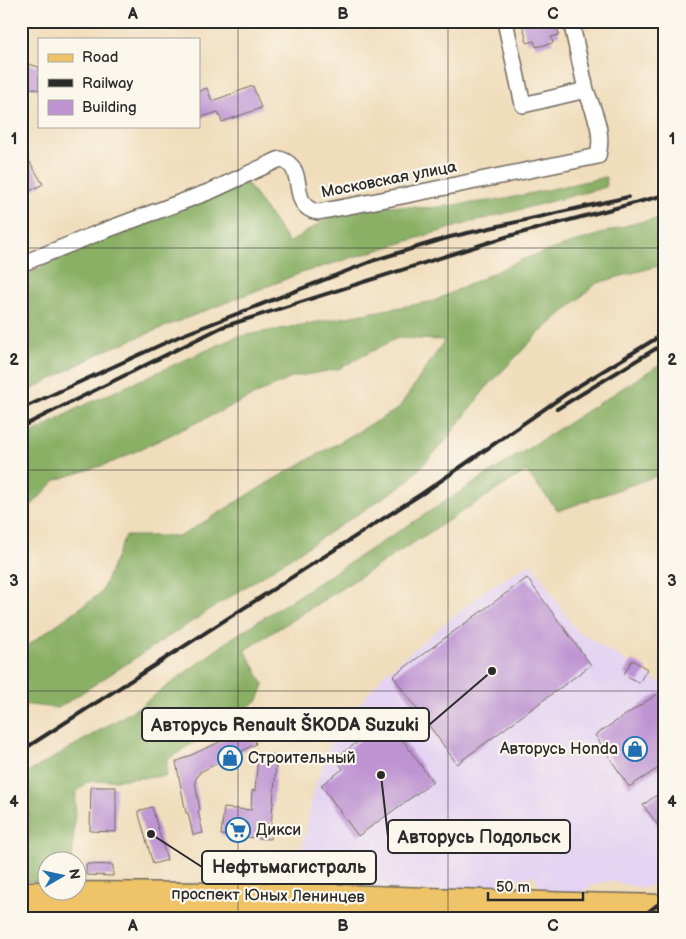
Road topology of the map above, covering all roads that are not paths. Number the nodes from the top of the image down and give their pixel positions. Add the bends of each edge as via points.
1 (505, 21) edge
2 (571, 21) edge
3 (586, 90) junction
4 (21, 264) edge
5 (21, 893) edge
6 (665, 906) edge
7 (21, 914) edge
8 (185, 916) edge
9 (516, 918) edge

1 - 3 street via 523,105
2 - 3 street
3 - 4 street, Московская улица via 602,142 598,156 318,212 302,204 295,169 289,161 280,159 211,191
5 - 6 main road, проспект Юных Ленинцев via 282,894
7 - 8 main road, проспект Юных Ленинцев
8 - 9 main road, проспект Юных Ленинцев

